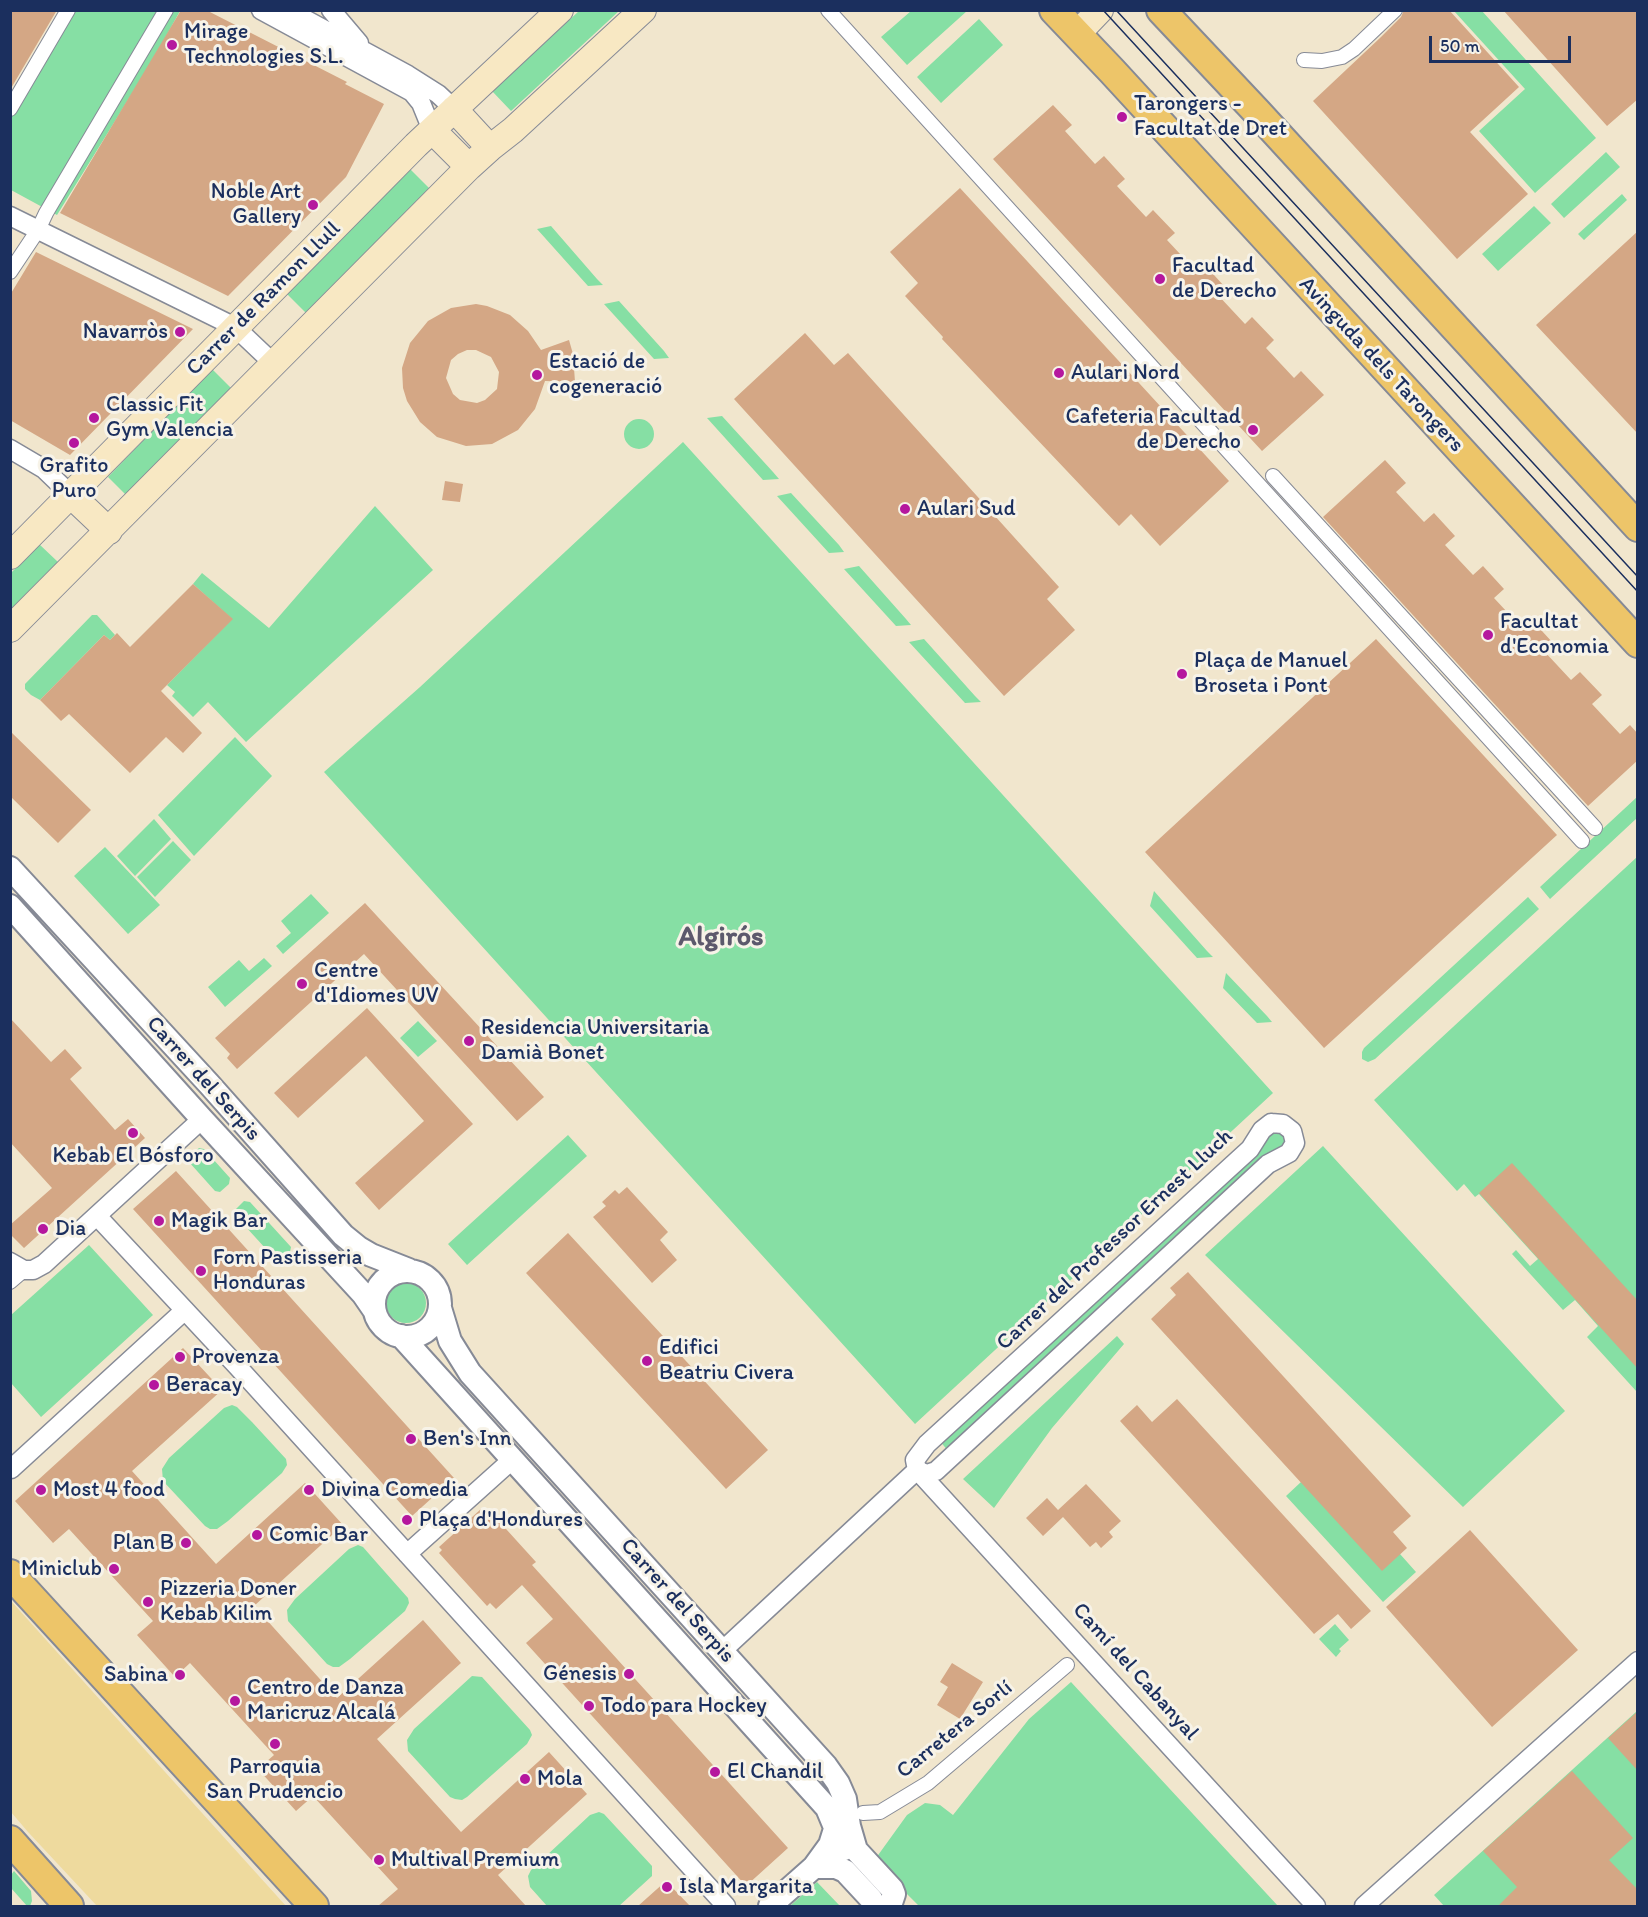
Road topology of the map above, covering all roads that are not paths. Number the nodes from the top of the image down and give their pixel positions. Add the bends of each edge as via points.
1 (68, 10) edge
2 (166, 10) edge
3 (261, 10) edge
4 (288, 10) edge
5 (331, 10) edge
6 (560, 10) edge
7 (643, 10) edge
8 (828, 10) edge
9 (1054, 10) edge
10 (1100, 10) edge
11 (1161, 10) edge
12 (1395, 10) edge
13 (1077, 34) junction
14 (367, 53) junction
15 (1304, 60) dead end
16 (10, 109) edge
17 (454, 109) junction
18 (432, 130) junction
19 (490, 148) junction
20 (469, 167) junction
21 (10, 216) edge
22 (38, 230) junction
23 (10, 272) edge
24 (235, 327) junction
25 (274, 364) junction
26 (10, 449) edge
27 (1273, 476) dead end
28 (71, 495) junction
29 (1638, 527) edge
30 (109, 531) junction
31 (10, 556) edge
32 (10, 629) edge
33 (1638, 643) edge
34 (1595, 828) dead end
35 (1582, 841) dead end
36 (10, 868) edge
37 (10, 906) edge
38 (202, 1119) junction
39 (97, 1216) junction
40 (23, 1267) edge
41 (409, 1270) junction
42 (10, 1282) edge
43 (440, 1308) junction
44 (185, 1310) junction
45 (374, 1310) junction
46 (401, 1336) junction
47 (513, 1460) junction
48 (11, 1469) edge
49 (917, 1470) junction
50 (407, 1554) junction
51 (10, 1574) edge
52 (722, 1651) junction
53 (1638, 1661) edge
54 (1066, 1665) dead end
55 (863, 1813) dead end
56 (836, 1829) junction
57 (10, 1840) edge
58 (814, 1867) junction
59 (59, 1903) edge
60 (314, 1906) edge
61 (726, 1906) edge
62 (770, 1906) edge
63 (889, 1906) edge
64 (1316, 1906) edge
65 (1364, 1906) edge

1 - 16 street
2 - 22 street
3 - 18 street via 411,92 421,103
4 - 14 street
5 - 14 street
6 - 17 main road, Carrer de Ramon Llull
7 - 19 main road
8 - 35 street
9 - 13 main road, Avinguda dels Tarongers
10 - 13 main road
11 - 29 main road
12 - 15 street via 1342,57
13 - 33 main road, Avinguda dels Tarongers
14 - 17 street via 427,87
17 - 18 main road, Carrer de Ramon Llull
17 - 19 main road
18 - 20 main road
18 - 24 main road, Carrer de Ramon Llull
19 - 20 main road
20 - 25 main road
21 - 22 street
22 - 23 street
22 - 24 street
24 - 25 street
24 - 28 main road, Carrer de Ramon Llull
25 - 30 main road
26 - 28 street via 44,469
27 - 34 street
28 - 30 main road
28 - 31 main road, Carrer de Ramon Llull
30 - 32 main road
36 - 41 street, Carrer del Serpis via 343,1235 371,1255
37 - 38 street, Carrer del Serpis
38 - 39 street
38 - 45 street, Carrer del Serpis
39 - 40 street via 44,1264
39 - 44 street
40 - 42 street
41 - 43 street via 420,1273 436,1287
41 - 45 street via 382,1281
43 - 46 street via 431,1327 422,1334
43 - 52 street, Carrer del Serpis via 450,1341 470,1373
44 - 48 street
44 - 50 street
45 - 46 street via 384,1327
46 - 47 street, Carrer del Serpis
47 - 50 street
47 - 56 street, Carrer del Serpis via 827,1808
49 - 49 street, Carrer del Professor Ernest Lluch via 927,1474 936,1471 1268,1164 1289,1154 1295,1143 1292,1131 1277,1123 1266,1126 1250,1149 927,1444 915,1460
49 - 52 street, Carrer del Professor Ernest Lluch
49 - 64 street, Camí del Cabanyal
50 - 61 street
51 - 60 main road
52 - 63 street, Carrer del Serpis via 838,1783 856,1850 892,1889
53 - 65 street
54 - 55 street, Carretera Sorlí via 928,1783 880,1812
56 - 58 street
56 - 63 street, Carrer del Serpis via 848,1858
57 - 59 main road
58 - 62 street
58 - 63 street via 845,1871 871,1899

